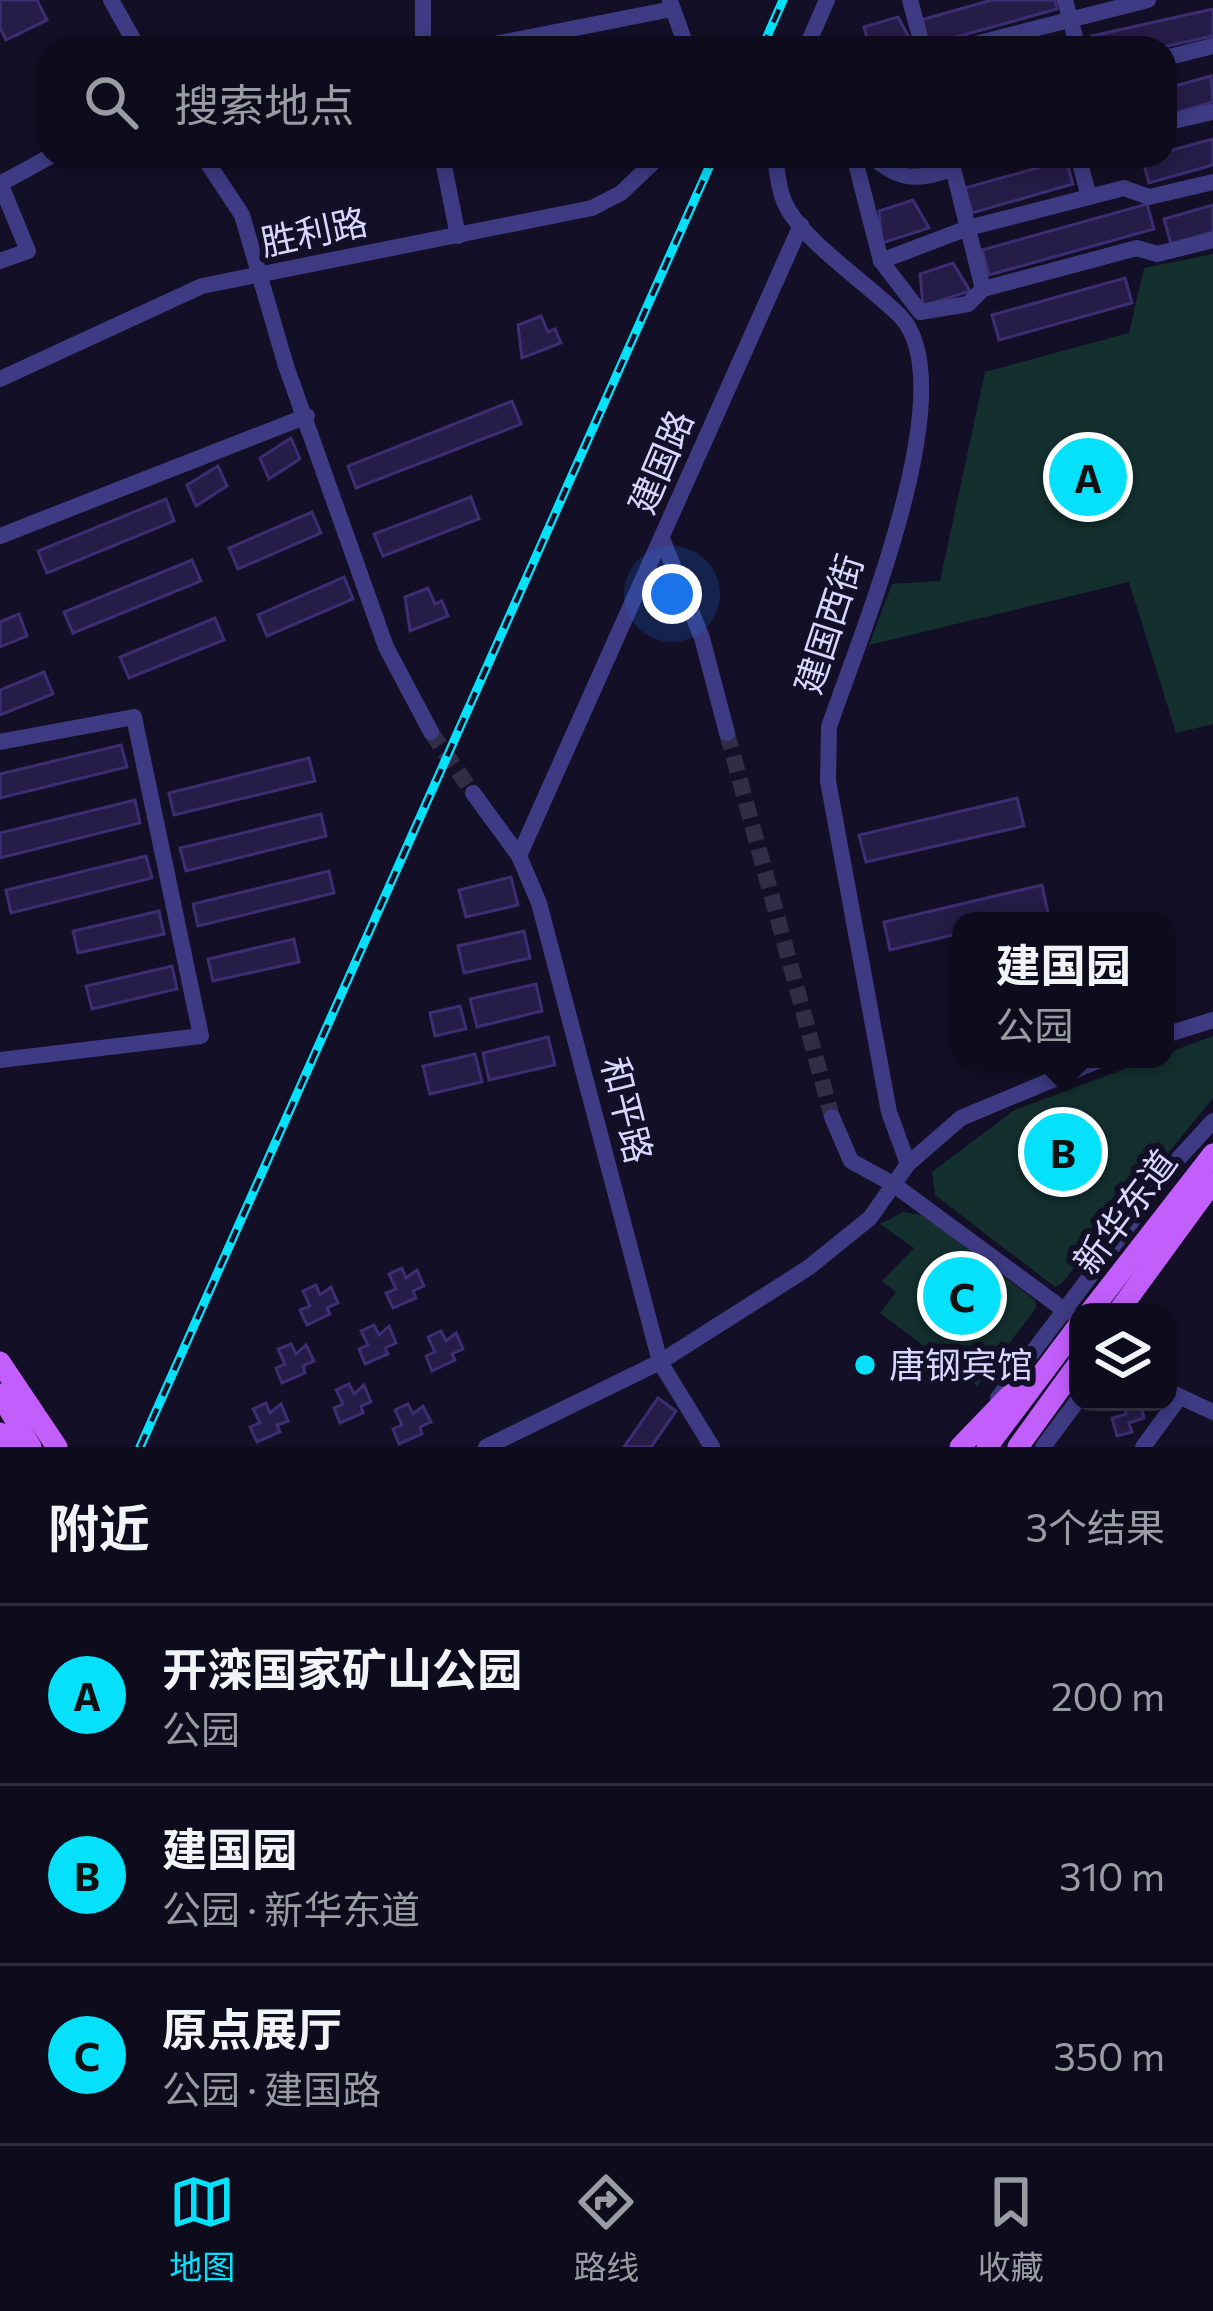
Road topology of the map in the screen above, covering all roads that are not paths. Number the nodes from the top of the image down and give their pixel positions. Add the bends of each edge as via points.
1 (111, 0) edge
2 (423, 0) edge
3 (827, 0) edge
4 (910, 0) edge
5 (1065, 0) edge
6 (1148, 0) edge
7 (671, 4) edge
8 (1070, 20) junction
9 (131, 36) edge
10 (423, 36) edge
11 (528, 36) edge
12 (683, 36) edge
13 (811, 36) edge
14 (919, 36) edge
15 (1007, 36) edge
16 (1075, 36) edge
17 (1213, 46) edge
18 (1177, 55) edge
19 (1212, 112) edge
20 (1177, 120) edge
21 (36, 164) edge
22 (211, 168) edge
23 (444, 168) edge
24 (651, 168) edge
25 (777, 168) edge
26 (857, 168) edge
27 (885, 168) edge
28 (939, 168) edge
29 (953, 168) edge
30 (1081, 168) edge
31 (1213, 182) edge
32 (0, 184) edge
33 (1089, 197) junction
34 (801, 225) junction
35 (968, 229) junction
36 (458, 236) junction
37 (1213, 240) edge
38 (0, 261) edge
39 (881, 261) junction
40 (262, 277) junction
41 (983, 289) junction
42 (0, 379) edge
43 (307, 416) junction
44 (0, 536) edge
45 (662, 541) junction
46 (431, 732) tunnel mouth
47 (727, 733) tunnel mouth
48 (0, 742) edge
49 (472, 794) tunnel mouth
50 (519, 856) junction
51 (1213, 1019) edge
52 (1174, 1032) edge
53 (0, 1060) edge
54 (1080, 1068) edge
55 (832, 1117) tunnel mouth
56 (1213, 1121) edge
57 (1213, 1154) edge
58 (908, 1164) junction
59 (1213, 1182) edge
60 (893, 1184) junction
61 (1213, 1201) edge
62 (1082, 1303) edge
63 (1097, 1303) edge
64 (1125, 1303) edge
65 (1136, 1303) edge
66 (1069, 1317) edge
67 (1069, 1323) edge
68 (1069, 1324) edge
69 (0, 1349) edge
70 (660, 1362) junction
71 (0, 1363) edge
72 (1069, 1375) edge
73 (1069, 1377) edge
74 (0, 1394) edge
75 (1177, 1396) edge
76 (1069, 1411) edge
77 (1163, 1411) edge
78 (1213, 1412) edge
79 (0, 1433) edge
80 (973, 1442) edge
81 (9, 1447) edge
82 (32, 1447) edge
83 (57, 1447) edge
84 (67, 1447) edge
85 (486, 1447) edge
86 (712, 1447) edge
87 (1018, 1447) edge
88 (1039, 1447) edge
89 (1143, 1447) edge

1 - 9 street
2 - 10 street
3 - 13 street
4 - 14 street
5 - 8 street
6 - 8 street
7 - 11 street
7 - 12 street
8 - 15 street
8 - 16 street
17 - 18 street
19 - 20 street
21 - 32 street
22 - 40 street via 242,214
23 - 36 street
24 - 36 street, 胜利路 via 592,208
25 - 34 street, 建国西街 via 783,199
26 - 39 street
27 - 28 street via 913,181
29 - 35 street
30 - 33 street
31 - 33 street via 1149,197 1124,188
32 - 38 street via 28,251
33 - 35 street
34 - 45 street, 建国路
34 - 58 street, 建国西街 via 900,316 921,354 908,487 829,727 828,767 889,1112
35 - 39 street
35 - 41 street
36 - 40 street, 胜利路
37 - 41 street via 1157,254 1137,248
39 - 41 street via 920,312 968,304
40 - 42 street, 胜利路 via 202,286
40 - 43 street
43 - 44 street
43 - 46 street via 386,646
45 - 47 street, 建国路 via 702,638
45 - 50 street
48 - 53 street via 134,717 202,1036
49 - 50 street, 和平路
50 - 70 street, 和平路 via 539,902
51 - 52 street
54 - 58 street via 961,1118
55 - 60 street via 851,1161
56 - 62 street via 1136,1204
57 - 63 main road, 新华东道
58 - 60 street
59 - 64 main road, 新华东道
60 - 66 street
60 - 70 street via 870,1218 808,1268
61 - 65 street
67 - 80 street
68 - 80 main road, 新华东道
69 - 84 street
70 - 85 street
70 - 86 street, 和平路
71 - 83 main road
72 - 87 main road
73 - 88 main road
74 - 82 main road
75 - 78 street
76 - 88 street
77 - 89 street
79 - 81 main road

